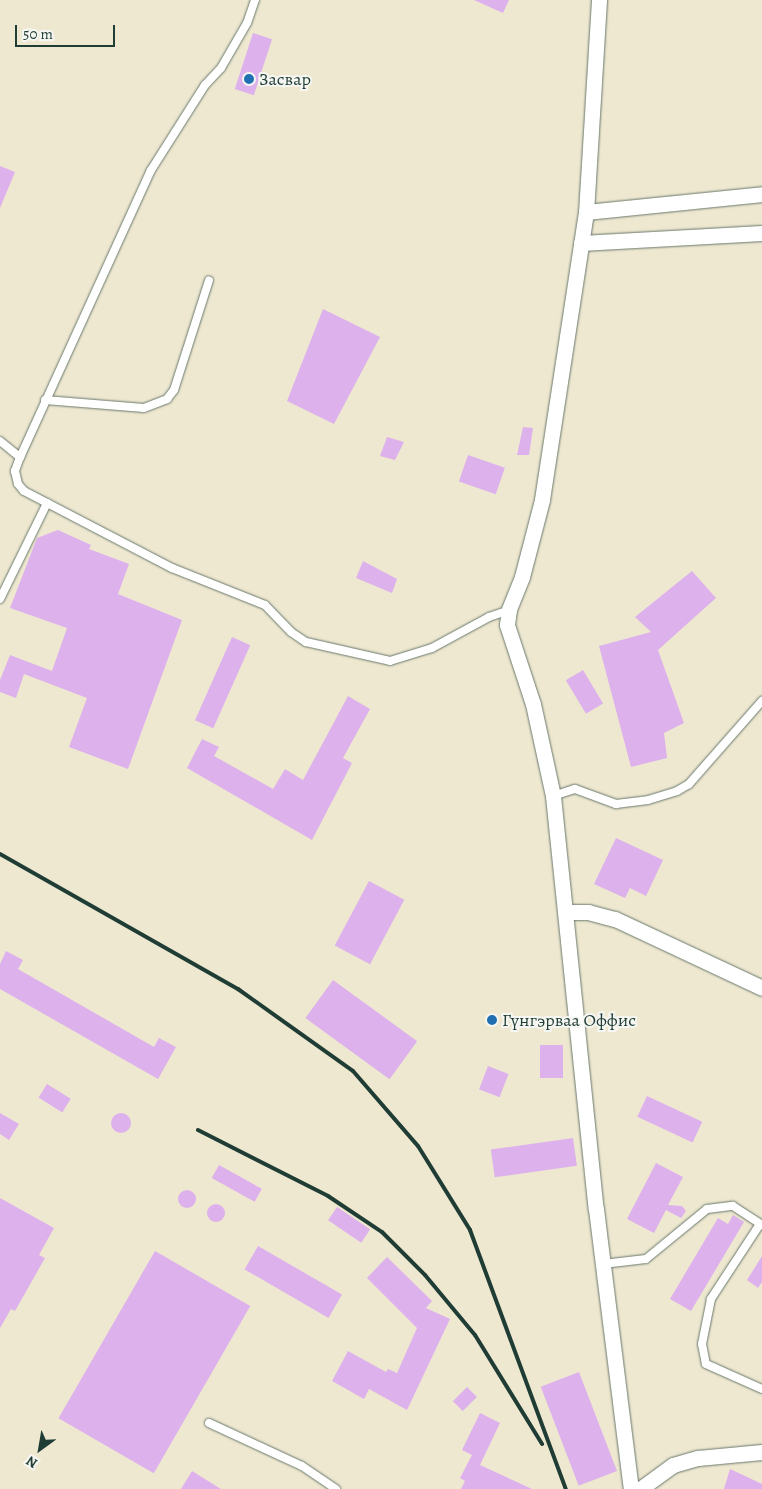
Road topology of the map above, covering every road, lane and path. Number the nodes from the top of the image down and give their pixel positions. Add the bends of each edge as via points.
1 (255, 0) edge
2 (599, 0) edge
3 (762, 194) edge
4 (586, 212) junction
5 (762, 233) edge
6 (581, 243) junction
7 (209, 280) dead end
8 (45, 400) junction
9 (0, 441) edge
10 (20, 457) junction
11 (47, 502) junction
12 (0, 599) edge
13 (509, 610) junction
14 (762, 701) edge
15 (554, 796) junction
16 (567, 912) junction
17 (762, 988) edge
18 (761, 1224) edge
19 (603, 1264) junction
20 (762, 1389) edge
21 (209, 1423) dead end
22 (762, 1452) edge
23 (336, 1489) edge
24 (630, 1489) edge
25 (640, 1489) edge

1 - 8 lane via 247,23 221,68 206,85 151,170
2 - 4 street
3 - 4 street
4 - 6 street
5 - 6 street
6 - 13 street via 542,500 522,577
7 - 8 lane via 174,390 167,399 144,408
8 - 10 lane
9 - 10 lane
10 - 11 lane via 15,472 18,484 24,491
11 - 12 lane
11 - 13 lane via 172,568 265,605 306,642 390,661 432,648 489,617
13 - 15 street via 507,625 533,704
14 - 15 lane via 694,778 677,792 616,804 575,789
15 - 16 street
16 - 17 street via 588,912 615,918
16 - 19 street
18 - 19 lane via 733,1206 707,1209 646,1258
18 - 20 lane via 710,1299 702,1344 706,1364
19 - 24 street
21 - 23 lane via 302,1466
22 - 25 street via 698,1458 673,1465

